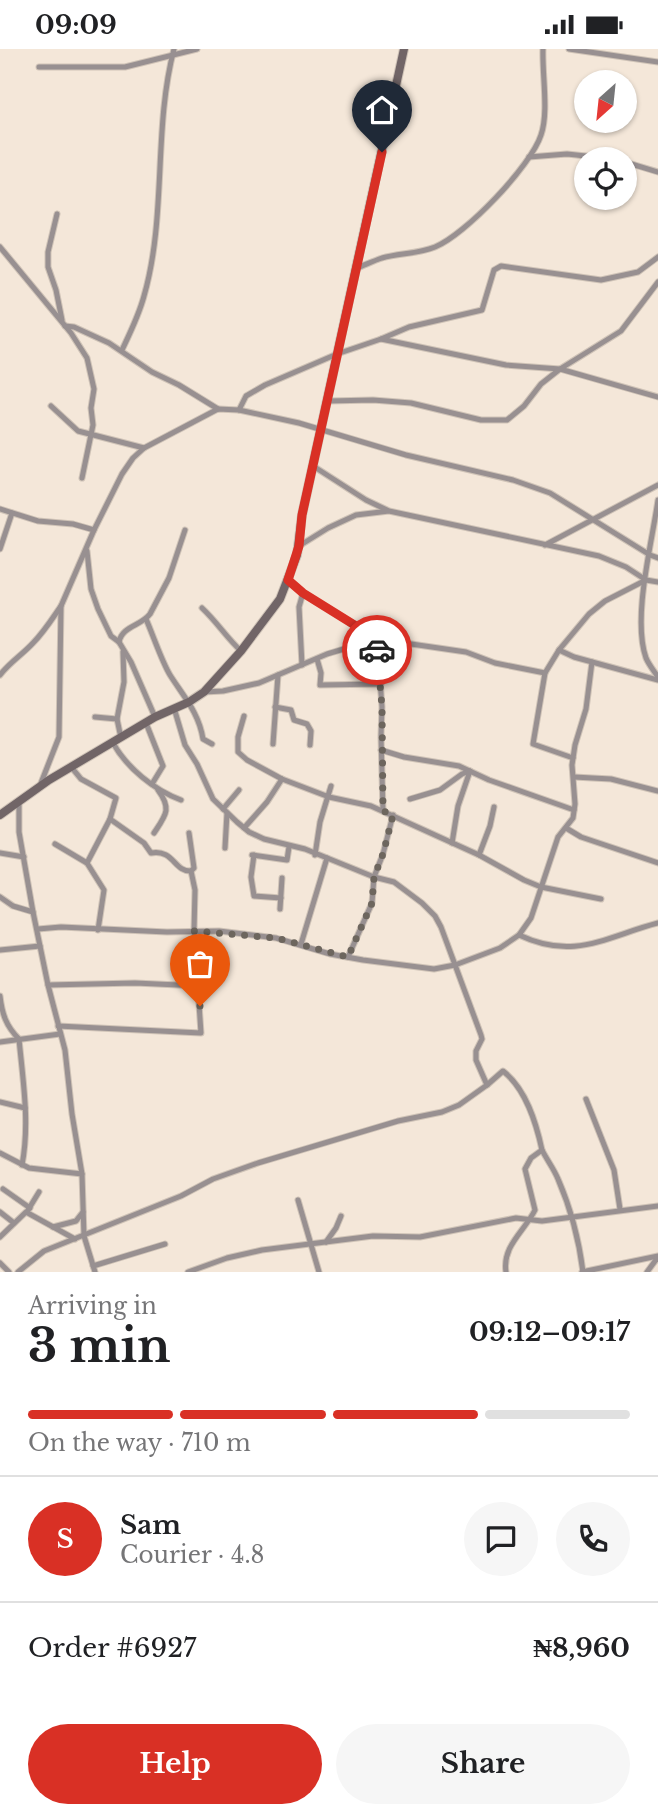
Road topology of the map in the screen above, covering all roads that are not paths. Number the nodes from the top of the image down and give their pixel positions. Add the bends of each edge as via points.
1 (197, 49) edge
2 (404, 49) edge
3 (543, 49) edge
4 (569, 49) edge
5 (174, 51) edge
6 (658, 62) edge
7 (39, 67) dead end
8 (574, 156) edge
9 (530, 157) junction
10 (637, 166) edge
11 (658, 172) edge
12 (57, 214) dead end
13 (0, 247) edge
14 (658, 257) edge
15 (357, 268) junction
16 (658, 282) edge
17 (64, 324) junction
18 (382, 339) junction
19 (122, 351) junction
20 (337, 354) junction
21 (560, 369) junction
22 (658, 397) edge
23 (328, 401) junction
24 (51, 406) dead end
25 (218, 408) junction
26 (239, 410) junction
27 (322, 429) junction
28 (92, 436) junction
29 (144, 448) junction
30 (313, 466) junction
31 (82, 478) dead end
32 (658, 485) edge
33 (658, 503) edge
34 (0, 509) edge
35 (389, 511) junction
36 (12, 513) junction
37 (593, 518) junction
38 (94, 530) junction
39 (185, 530) dead end
40 (89, 543) junction
41 (544, 545) junction
42 (299, 546) junction
43 (0, 549) edge
44 (650, 555) junction
45 (658, 558) edge
46 (288, 580) junction
47 (646, 580) junction
48 (658, 582) edge
49 (303, 593) junction
50 (61, 606) junction
51 (202, 608) dead end
52 (146, 619) junction
53 (377, 639) junction
54 (119, 642) junction
55 (559, 650) junction
56 (241, 651) junction
57 (123, 652) junction
58 (317, 659) junction
59 (592, 662) junction
60 (302, 665) junction
61 (545, 673) junction
62 (0, 675) edge
63 (278, 675) junction
64 (658, 678) edge
65 (381, 684) junction
66 (204, 692) junction
67 (190, 702) junction
68 (275, 707) junction
69 (174, 708) junction
70 (155, 716) junction
71 (244, 716) dead end
72 (95, 717) dead end
73 (117, 719) junction
74 (146, 723) junction
75 (122, 738) junction
76 (113, 743) junction
77 (212, 744) dead end
78 (273, 744) dead end
79 (310, 745) dead end
80 (382, 750) junction
81 (573, 758) junction
82 (72, 768) junction
83 (470, 771) junction
84 (574, 777) junction
85 (282, 779) junction
86 (40, 786) junction
87 (154, 786) junction
88 (331, 786) dead end
89 (239, 790) dead end
90 (658, 791) edge
91 (328, 797) junction
92 (410, 799) dead end
93 (181, 800) dead end
94 (19, 802) junction
95 (494, 807) dead end
96 (574, 810) junction
97 (225, 811) junction
98 (383, 811) junction
99 (0, 815) edge
100 (393, 815) junction
101 (110, 819) junction
102 (244, 828) junction
103 (566, 828) junction
104 (154, 832) dead end
105 (188, 833) dead end
106 (452, 843) junction
107 (55, 844) dead end
108 (289, 847) junction
109 (225, 848) dead end
110 (0, 853) edge
111 (315, 855) junction
112 (479, 855) junction
113 (23, 857) junction
114 (327, 858) junction
115 (87, 863) junction
116 (658, 863) edge
117 (191, 871) junction
118 (374, 877) junction
119 (282, 878) dead end
120 (541, 887) junction
121 (0, 897) edge
122 (281, 898) junction
123 (601, 899) dead end
124 (280, 909) dead end
125 (33, 912) junction
126 (658, 923) edge
127 (38, 929) junction
128 (97, 930) junction
129 (194, 931) junction
130 (519, 935) junction
131 (300, 944) junction
132 (40, 946) junction
133 (0, 950) edge
134 (348, 957) junction
135 (455, 965) junction
136 (48, 985) junction
137 (200, 986) junction
138 (0, 996) edge
139 (58, 1026) junction
140 (60, 1034) junction
141 (19, 1039) junction
142 (0, 1042) edge
143 (487, 1085) junction
144 (586, 1099) dead end
145 (0, 1103) edge
146 (25, 1108) junction
147 (542, 1150) junction
148 (0, 1153) edge
149 (22, 1165) junction
150 (82, 1174) junction
151 (3, 1189) dead end
152 (39, 1192) dead end
153 (298, 1200) dead end
154 (658, 1206) edge
155 (620, 1209) junction
156 (28, 1210) junction
157 (84, 1210) junction
158 (0, 1212) edge
159 (341, 1216) dead end
160 (572, 1217) junction
161 (530, 1221) junction
162 (14, 1223) junction
163 (53, 1227) junction
164 (84, 1236) junction
165 (0, 1237) edge
166 (76, 1240) junction
167 (326, 1242) junction
168 (164, 1244) dead end
169 (311, 1244) junction
170 (658, 1257) edge
171 (0, 1263) edge
172 (94, 1269) edge
173 (9, 1272) edge
174 (18, 1272) edge
175 (188, 1272) edge
176 (319, 1272) edge
177 (506, 1272) edge
178 (582, 1272) edge
179 (647, 1272) edge

1 - 5 street
2 - 15 main road
3 - 9 street via 545,115
4 - 6 street
5 - 7 street via 125,67
5 - 19 street via 145,294
8 - 9 street
9 - 15 street via 488,205 437,247
10 - 11 street
12 - 17 street via 48,267
13 - 17 street
14 - 18 street via 638,272 601,280 501,267 495,270 482,310 409,327
15 - 20 main road
16 - 21 street via 621,331
17 - 19 street
17 - 28 street via 90,370
18 - 20 street
18 - 21 street via 506,365
19 - 25 street
20 - 23 main road
20 - 26 street via 265,385 246,396
21 - 22 street
21 - 23 street via 507,420 481,420 411,403
23 - 27 main road
24 - 28 street via 78,431
25 - 26 street
25 - 29 street
26 - 27 street
27 - 30 main road
27 - 37 street via 526,484
28 - 29 street
28 - 31 street
29 - 38 street via 127,465
30 - 35 street
30 - 42 main road
32 - 37 street
33 - 44 street
34 - 36 street
35 - 41 street
35 - 42 street via 356,515
36 - 38 street
36 - 43 street
37 - 41 street
37 - 44 street
38 - 40 street
39 - 52 street via 169,578
40 - 50 street
40 - 54 street via 86,555 91,589 111,636
41 - 47 street via 599,556
42 - 46 main road
44 - 45 street
44 - 47 street
46 - 49 street
46 - 56 main road via 280,599
47 - 48 street
47 - 55 street via 605,601
47 - 64 street via 642,631 646,658
49 - 53 street
49 - 60 street via 299,607
50 - 62 street via 44,631
50 - 86 street via 59,737
51 - 56 street
52 - 54 street via 126,630
52 - 67 street via 168,671
53 - 58 street
53 - 61 street via 467,652
53 - 65 street
54 - 57 street
55 - 59 street
55 - 61 street
56 - 66 main road
57 - 70 street
57 - 73 street via 124,682
58 - 60 street
58 - 65 street via 320,685
59 - 64 street
59 - 81 street
60 - 63 street
61 - 81 street via 533,744
63 - 66 street via 241,688
63 - 68 street
65 - 80 street
66 - 67 main road
67 - 69 main road
67 - 77 street via 202,739
68 - 78 street
68 - 79 street via 290,710 294,720 307,723
69 - 70 main road
69 - 97 street via 184,745 213,799
70 - 74 main road
71 - 85 street via 238,752
72 - 73 street
73 - 75 street
74 - 75 main road
74 - 87 street via 163,766
75 - 76 main road
76 - 82 main road
76 - 87 street
80 - 83 street
80 - 98 street
81 - 84 street
82 - 86 main road
82 - 101 street via 81,779 116,798
83 - 92 street via 440,790
83 - 96 street
83 - 106 street
84 - 90 street via 611,779
84 - 96 street
85 - 91 street
85 - 102 street
86 - 94 main road
87 - 93 street
87 - 104 street via 166,801 166,812
88 - 91 street
89 - 97 street
91 - 98 street
91 - 111 street
94 - 99 main road
94 - 113 street
95 - 112 street
96 - 103 street
97 - 102 street
97 - 109 street
98 - 100 street
100 - 106 street
100 - 118 street
101 - 115 street
101 - 117 street via 151,853 167,854 179,868
102 - 108 street
103 - 116 street
103 - 120 street via 558,837
105 - 117 street
106 - 112 street
107 - 115 street
108 - 111 street
108 - 122 street via 287,860 253,855 254,896
110 - 113 street
111 - 114 street
112 - 120 street
113 - 125 street
114 - 118 street
114 - 131 street
115 - 128 street via 104,890
117 - 129 street
118 - 134 street via 372,903
118 - 135 street via 407,890 435,916
119 - 122 street
120 - 123 street
120 - 130 street via 531,918
121 - 125 street
122 - 124 street
125 - 127 street
126 - 130 street via 574,948
127 - 128 street
127 - 132 street
128 - 129 street
129 - 131 street
129 - 137 street
130 - 135 street via 500,948
131 - 134 street
132 - 133 street
132 - 136 street
134 - 135 street via 434,969
135 - 143 street via 481,1035 476,1060
136 - 137 street
136 - 139 street
137 - 139 street via 201,1033
138 - 141 street via 4,1018
139 - 140 street
140 - 141 street
140 - 150 street
141 - 142 street
141 - 146 street
143 - 147 street via 503,1071 514,1080 538,1130
143 - 164 street via 442,1112 258,1163
144 - 155 street via 614,1170
145 - 146 street
146 - 149 street
147 - 160 street via 558,1177
147 - 161 street via 525,1169 535,1210
148 - 149 street
149 - 150 street
150 - 157 street
151 - 156 street
152 - 156 street
153 - 169 street
154 - 155 street
155 - 160 street
156 - 162 street
156 - 163 street
157 - 163 street via 76,1221
157 - 164 street
158 - 162 street
159 - 167 street
160 - 161 street
160 - 178 street
161 - 167 street via 516,1218 420,1237
161 - 177 street via 508,1248
162 - 165 street
163 - 166 street
164 - 166 street
164 - 172 street
166 - 174 street via 44,1251
167 - 169 street
168 - 172 street
169 - 175 street via 247,1252
169 - 176 street
170 - 178 street
170 - 179 street
171 - 173 street

